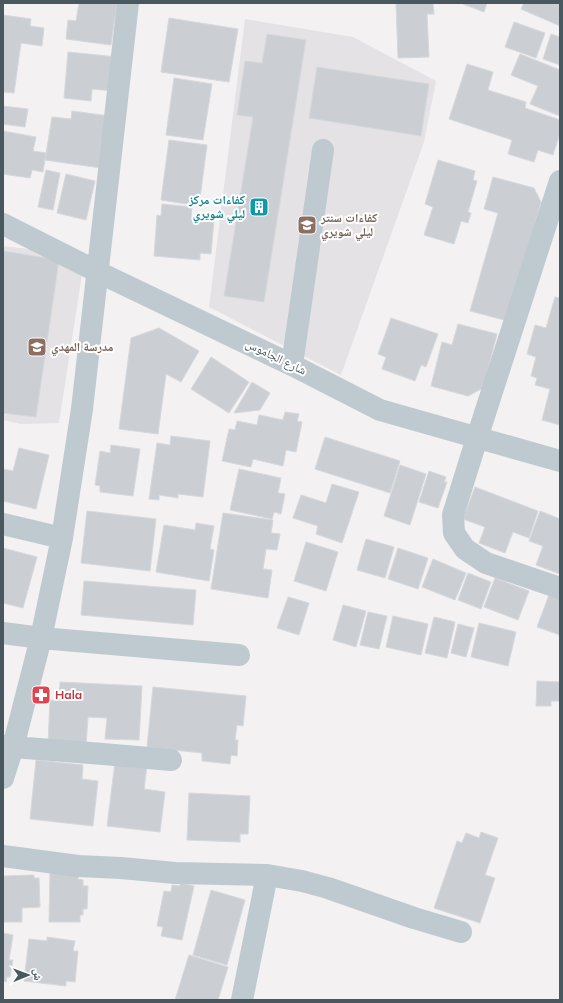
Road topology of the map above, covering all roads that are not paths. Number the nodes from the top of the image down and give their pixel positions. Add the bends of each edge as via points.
1 (128, 3) edge
2 (324, 150) dead end
3 (560, 181) edge
4 (3, 224) edge
5 (552, 231) edge
6 (98, 272) junction
7 (292, 364) junction
8 (477, 438) junction
9 (560, 461) edge
10 (3, 524) edge
11 (62, 538) junction
12 (560, 588) edge
13 (3, 632) edge
14 (41, 638) junction
15 (239, 655) dead end
16 (8, 746) edge
17 (170, 760) dead end
18 (3, 778) edge
19 (3, 856) edge
20 (267, 875) junction
21 (461, 932) dead end
22 (242, 1000) edge

1 - 6 street
2 - 7 street
3 - 5 street
4 - 6 street, شارع الجاموس
5 - 8 street
6 - 7 street, شارع الجاموس
6 - 11 street via 82,409
7 - 8 street, شارع الجاموس via 380,410
8 - 9 street, شارع الجاموس
8 - 12 street via 453,515 454,533 465,549 486,563
10 - 11 street
11 - 14 street
13 - 14 street
14 - 15 street
14 - 16 street
16 - 17 street
16 - 18 street
19 - 20 street via 78,866 175,873
20 - 21 street via 328,888
20 - 22 street

